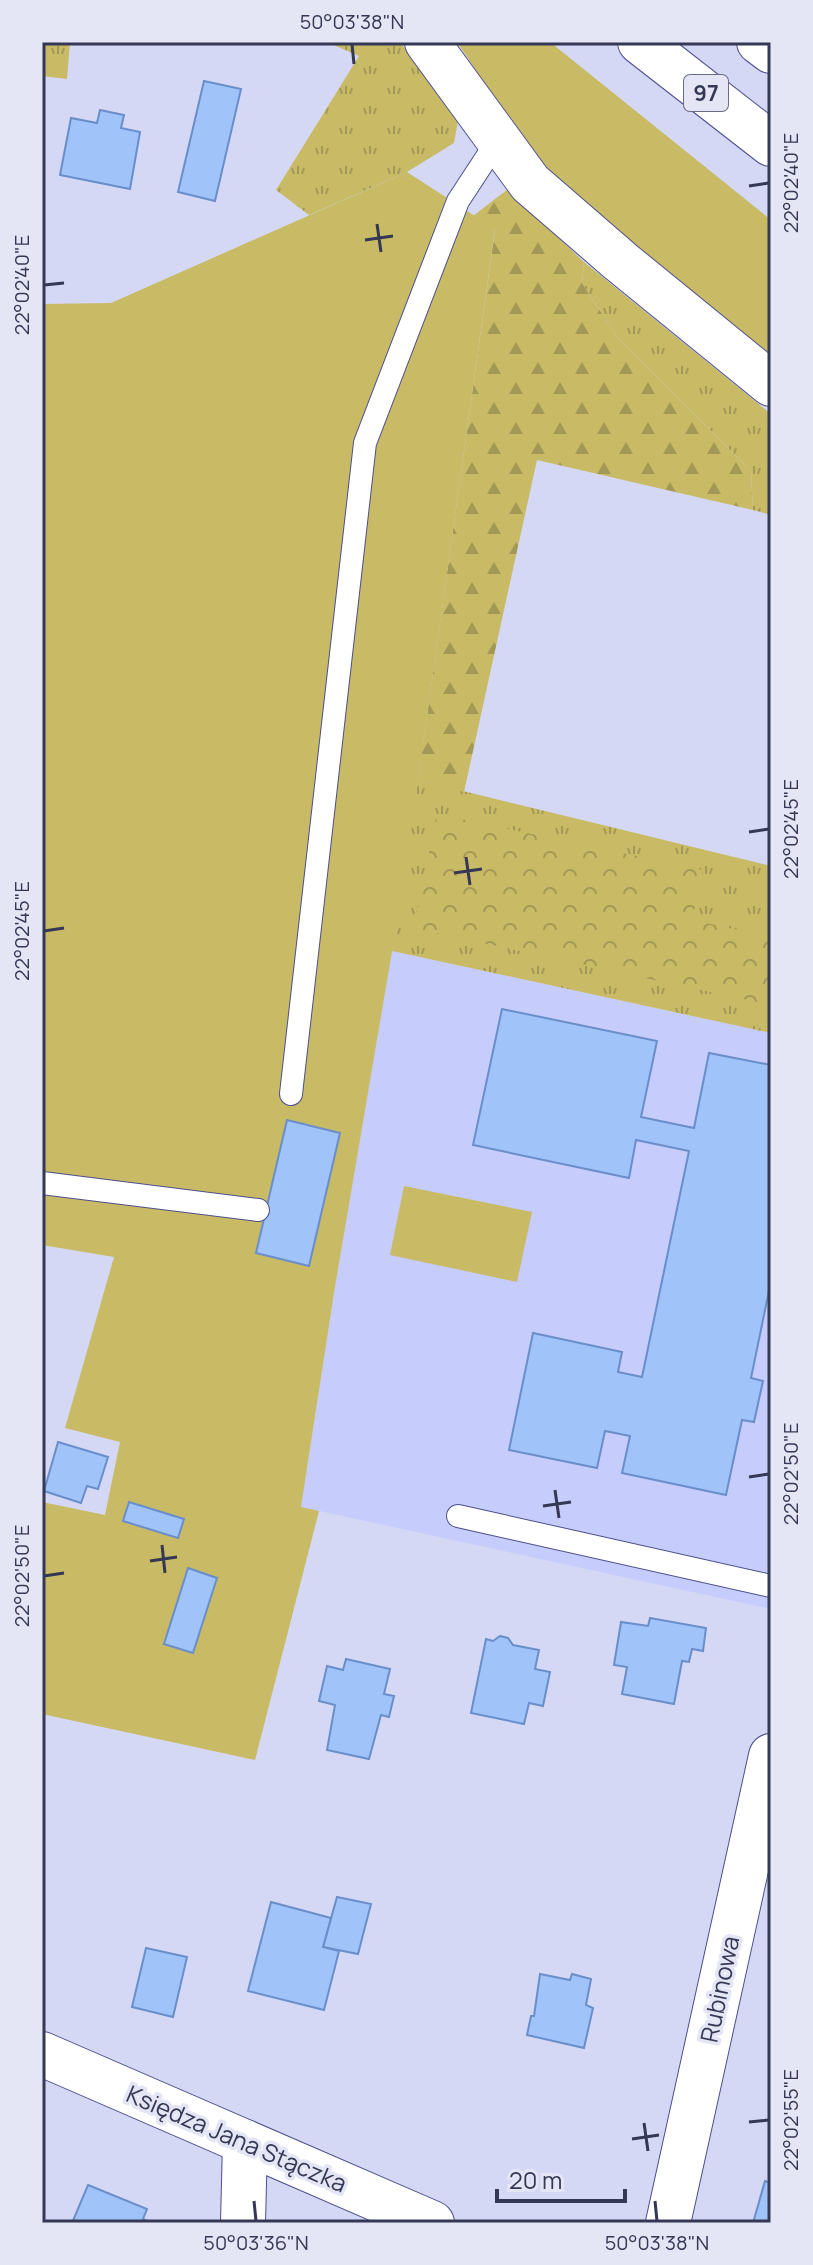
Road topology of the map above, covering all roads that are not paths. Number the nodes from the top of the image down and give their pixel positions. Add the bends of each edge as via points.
1 (427, 42) edge
2 (640, 42) edge
3 (759, 42) edge
4 (771, 51) edge
5 (498, 140) junction
6 (771, 144) edge
7 (771, 384) edge
8 (291, 1094) dead end
9 (42, 1183) edge
10 (258, 1210) dead end
11 (458, 1516) dead end
12 (771, 1586) edge
13 (771, 1756) edge
14 (42, 2054) edge
15 (245, 2142) junction
16 (243, 2223) edge
17 (432, 2223) edge
18 (668, 2223) edge

1 - 5 street
2 - 6 street, 97
3 - 4 street
5 - 7 street via 530,183
5 - 8 lane via 458,201 365,443
9 - 10 lane
11 - 12 lane
13 - 18 street, Rubinowa
14 - 15 street, Księdza Jana Stączka
15 - 16 street
15 - 17 street, Księdza Jana Stączka

